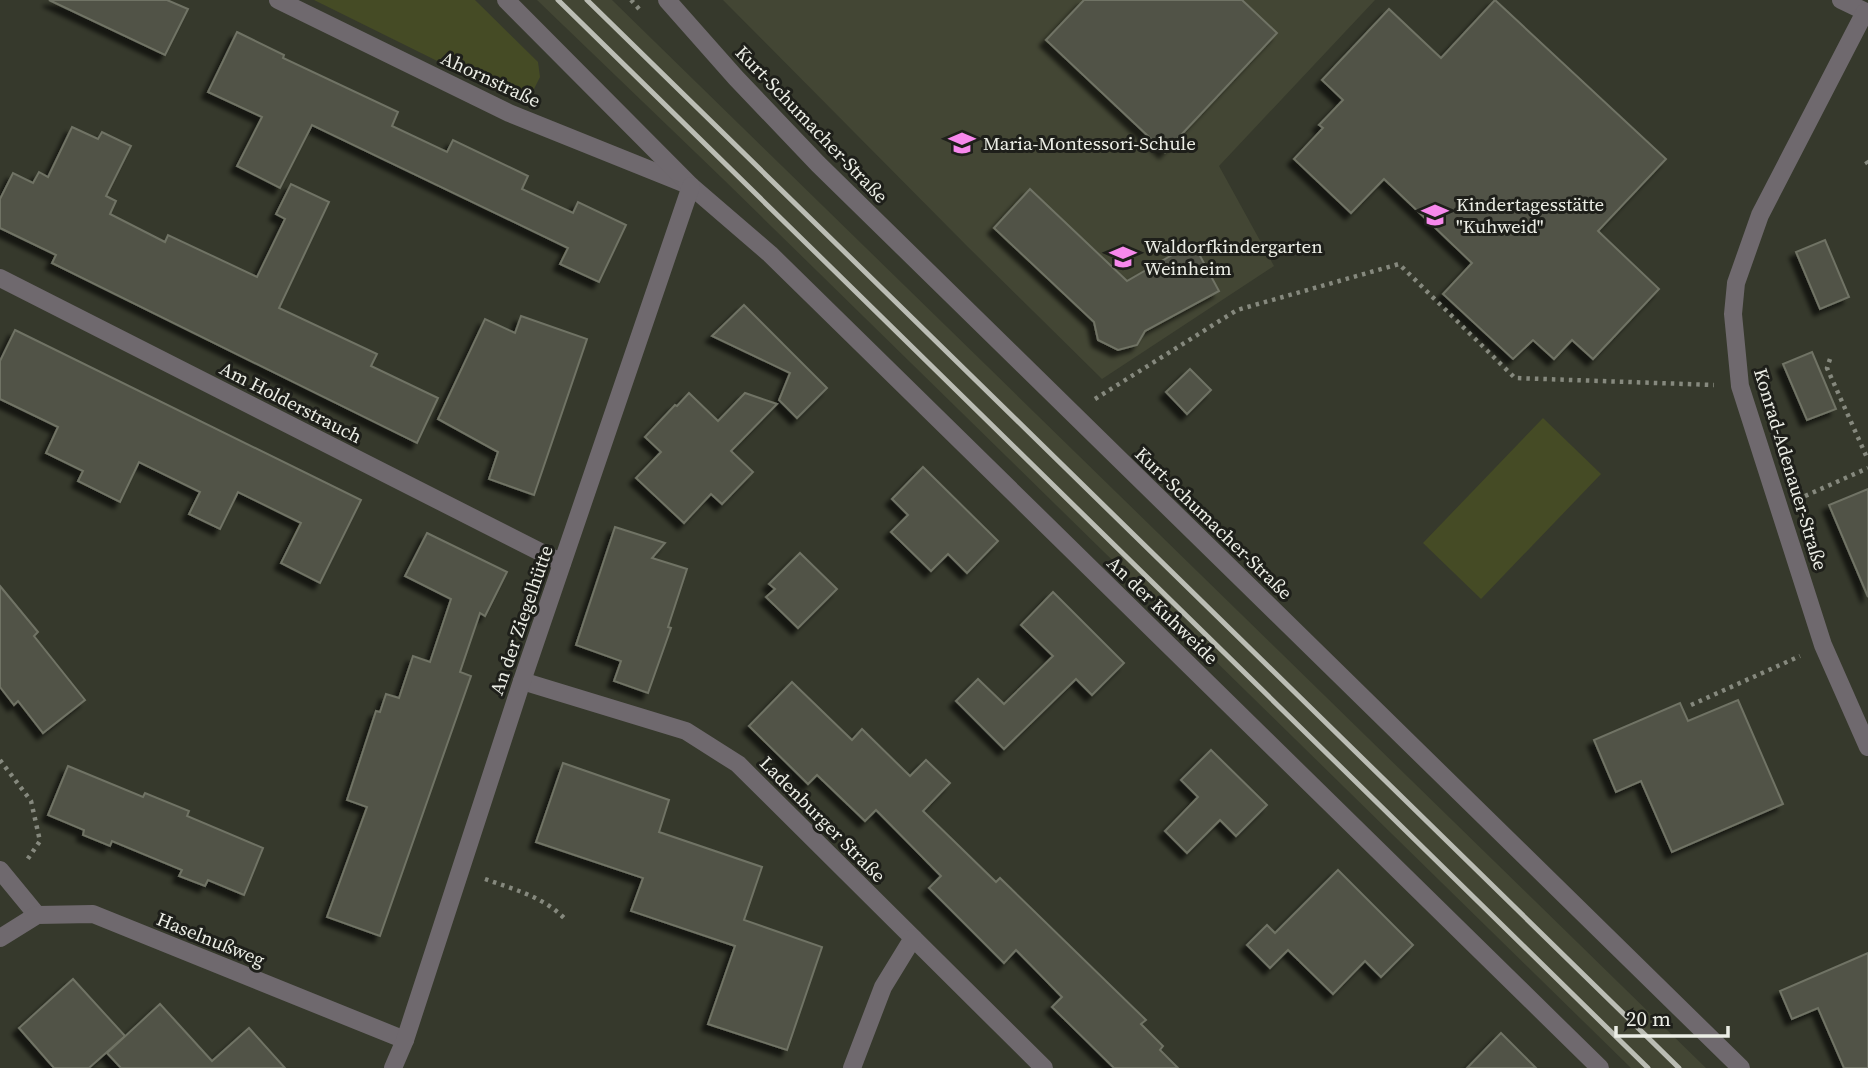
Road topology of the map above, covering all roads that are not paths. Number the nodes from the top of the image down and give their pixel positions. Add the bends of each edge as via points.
1 (278, 0) edge
2 (506, 0) edge
3 (667, 0) edge
4 (1841, 0) edge
5 (1867, 13) edge
6 (691, 186) junction
7 (0, 278) edge
8 (562, 563) junction
9 (522, 681) junction
10 (1868, 747) edge
11 (0, 870) edge
12 (37, 915) junction
13 (913, 937) junction
14 (0, 938) edge
15 (405, 1040) junction
16 (393, 1068) edge
17 (852, 1068) edge
18 (1044, 1068) edge
19 (1600, 1068) edge
20 (1741, 1068) edge

1 - 6 street, Ahornstraße via 509,113
2 - 6 street
3 - 20 street, Kurt-Schumacher-Straße via 818,164
4 - 5 street, Konrad-Adenauer-Straße
5 - 10 street, Konrad-Adenauer-Straße via 1760,215 1736,283 1733,314 1740,386 1778,508 1823,645
6 - 8 street, An der Ziegelhütte
6 - 19 street, An der Kuhweide via 770,254
7 - 8 street, Am Holderstrauch
8 - 9 street, An der Ziegelhütte
9 - 13 street, Ladenburger Straße via 686,731 738,764
9 - 15 street, An der Ziegelhütte
11 - 12 street
12 - 14 street
12 - 15 street, Haselnußweg via 93,914
13 - 17 street via 883,987
13 - 18 street, Ladenburger Straße
15 - 16 street, An der Ziegelhütte

